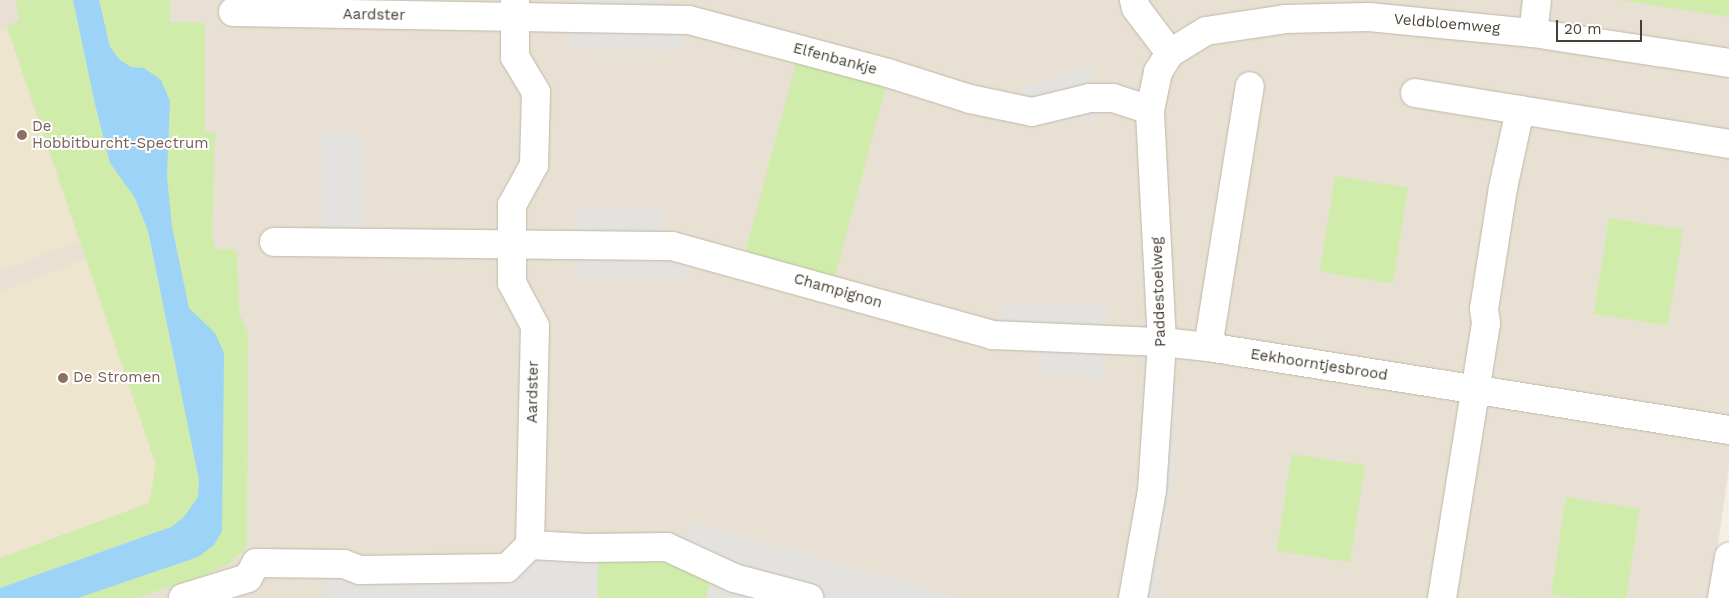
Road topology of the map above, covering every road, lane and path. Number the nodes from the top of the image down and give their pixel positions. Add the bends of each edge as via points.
1 (1134, 0) edge
2 (1537, 0) edge
3 (515, 9) edge
4 (233, 12) dead end
5 (1533, 33) junction
6 (1170, 52) junction
7 (1729, 63) edge
8 (1250, 86) dead end
9 (1415, 93) dead end
10 (1150, 110) junction
11 (1520, 110) junction
12 (1729, 144) edge
13 (274, 242) dead end
14 (513, 244) junction
15 (1162, 342) junction
16 (1208, 347) junction
17 (1476, 390) junction
18 (1729, 430) edge
19 (530, 546) junction
20 (1729, 557) edge
21 (183, 598) edge
22 (809, 598) edge
23 (1133, 598) edge
24 (1442, 598) edge
25 (1722, 598) edge

1 - 6 street via 1136,8
2 - 5 street
3 - 4 street, Aardster
3 - 10 street, Elfenbankje via 689,20 888,73 970,99 1032,112 1090,98 1113,98
3 - 14 street, Aardster via 515,57 536,92 534,165 512,205
5 - 6 street, Veldbloemweg via 1369,17 1285,19 1206,32
5 - 7 street, Veldbloemweg
6 - 10 street, Paddestoelweg via 1158,72
8 - 16 street
9 - 11 street
10 - 15 street, Paddestoelweg
11 - 12 street
11 - 17 street via 1503,188 1484,309 1486,324
13 - 14 street
14 - 15 street, Champignon via 672,246 992,334
14 - 19 street, Aardster via 512,284 535,326
15 - 16 street, Eekhoorntjesbrood
15 - 23 street, Paddestoelweg via 1152,490
16 - 17 street, Eekhoorntjesbrood
17 - 18 street, Eekhoorntjesbrood
17 - 24 street
19 - 21 street via 507,568 360,570 344,564 256,563 248,578
19 - 22 street via 667,547 734,578
20 - 25 street

